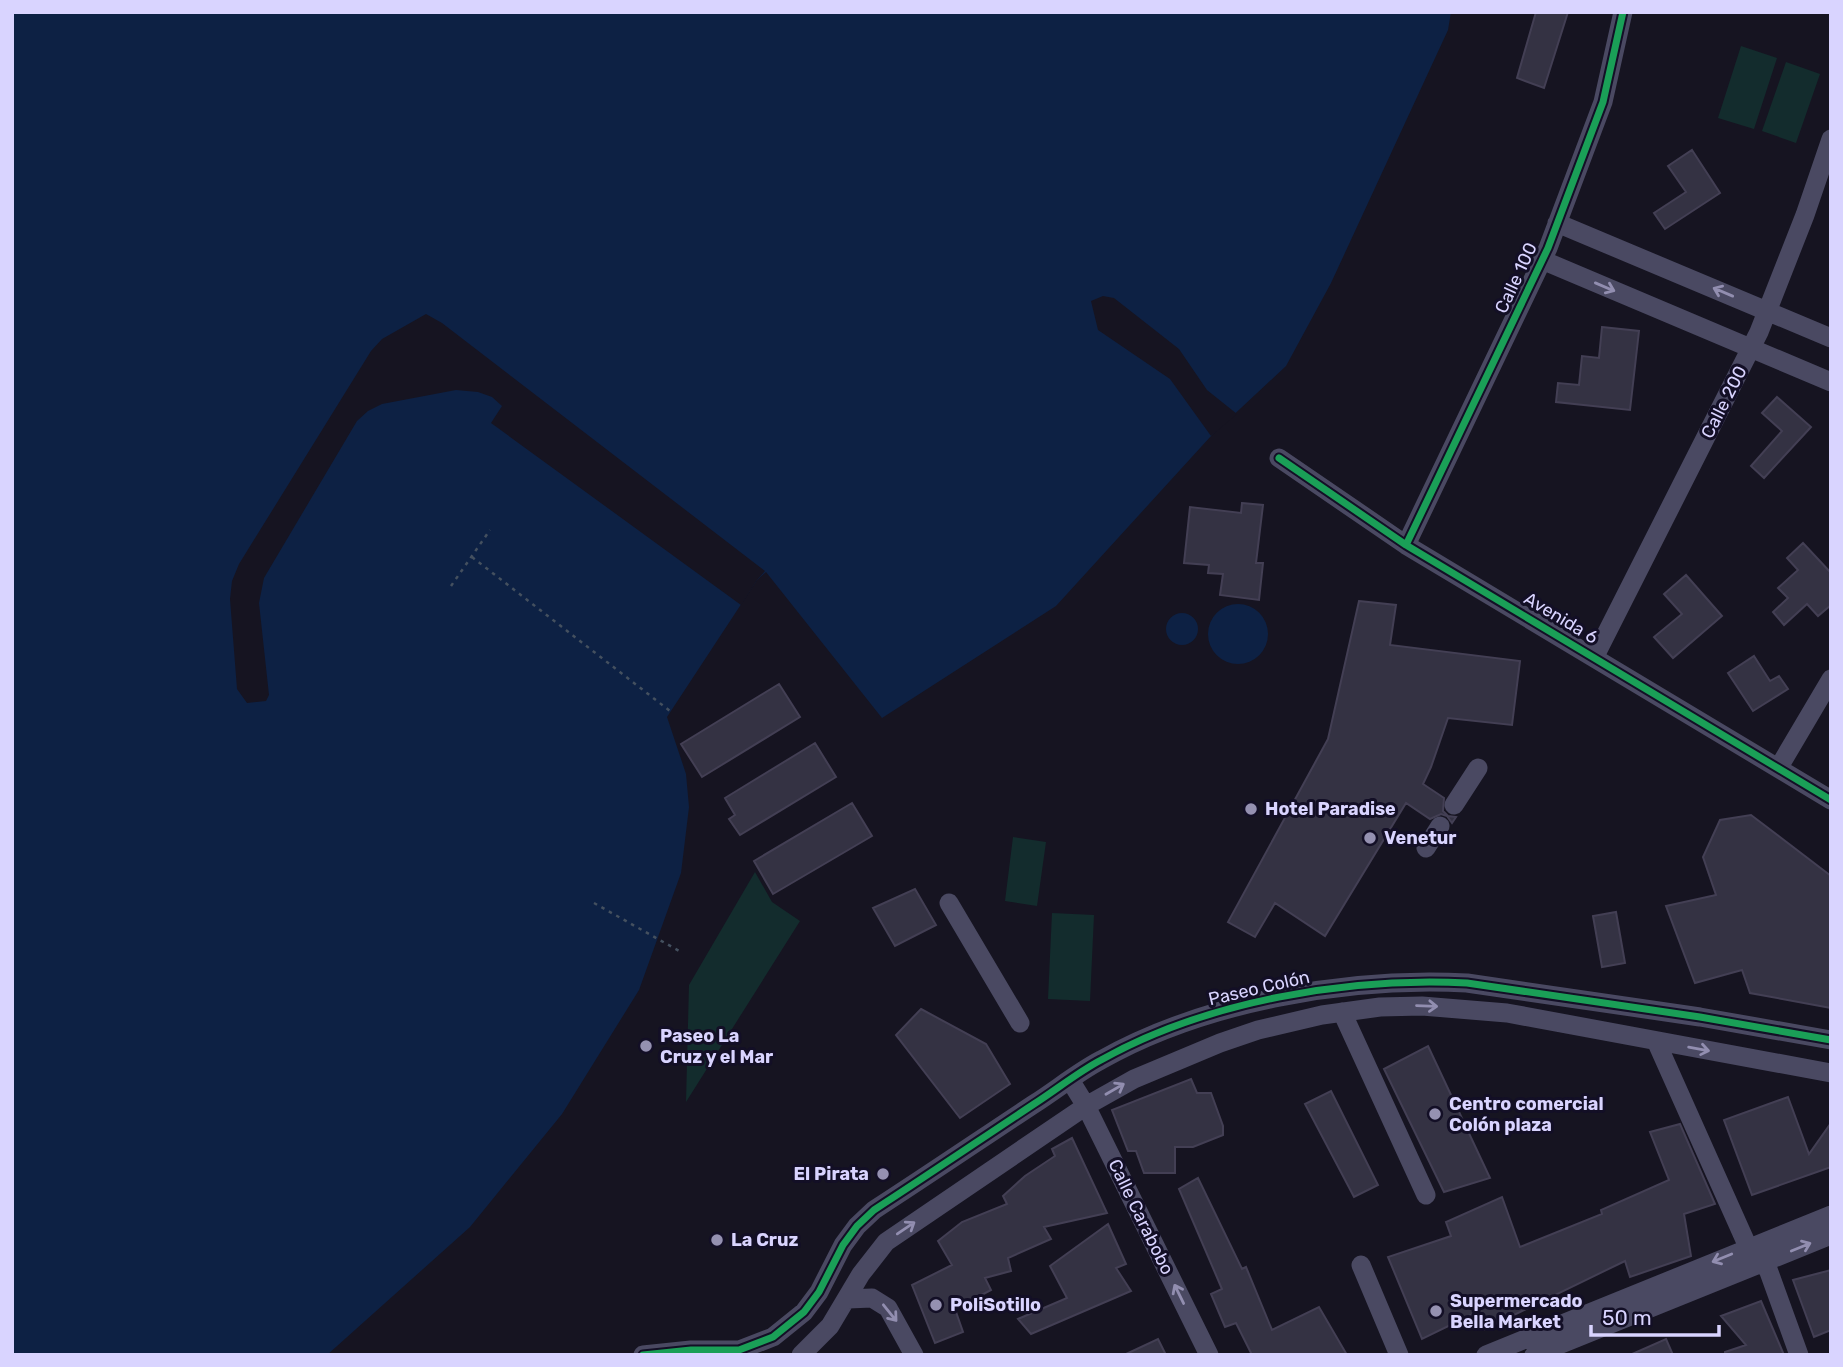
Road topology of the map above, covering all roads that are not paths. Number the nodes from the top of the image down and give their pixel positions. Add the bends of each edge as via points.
1 (1623, 12) edge
2 (1831, 139) edge
3 (1557, 223) junction
4 (1542, 260) junction
5 (1768, 311) junction
6 (1831, 338) edge
7 (1751, 349) junction
8 (1831, 382) edge
9 (1279, 458) dead end
10 (1406, 545) junction
11 (1595, 656) junction
12 (1831, 679) edge
13 (1478, 768) dead end
14 (1779, 768) junction
15 (1831, 800) edge
16 (1454, 806) dead end
17 (1440, 826) dead end
18 (1426, 848) dead end
19 (949, 902) dead end
20 (1387, 984) junction
21 (1380, 1007) junction
22 (1342, 1012) junction
23 (1020, 1023) dead end
24 (1831, 1040) edge
25 (1656, 1041) junction
26 (1831, 1073) edge
27 (1070, 1080) junction
28 (1086, 1106) junction
29 (1426, 1195) dead end
30 (1831, 1214) edge
31 (857, 1226) junction
32 (1831, 1235) edge
33 (1748, 1247) junction
34 (877, 1251) junction
35 (1765, 1261) junction
36 (1361, 1265) dead end
37 (848, 1299) junction
38 (1517, 1349) edge
39 (643, 1355) edge
40 (801, 1355) edge
41 (914, 1355) edge
42 (1209, 1355) edge
43 (1399, 1355) edge
44 (1486, 1355) edge
45 (1534, 1355) edge
46 (1799, 1355) edge

1 - 3 street, Calle 100 via 1603,102
2 - 5 street, Calle 200
3 - 4 street, Calle 100
5 -> 3 street
4 -> 7 street
4 - 10 street, Calle 100
5 - 6 street
5 - 7 street, Calle 200
7 - 8 street
7 - 11 street, Calle 200
9 - 10 street, Avenida 6
10 - 11 street, Avenida 6
11 - 14 street, Avenida 6
12 - 14 street
13 - 16 street
14 - 15 street, Avenida 6
17 - 18 street
19 - 23 street
20 - 21 street
20 - 24 street, Paseo Colón via 1432,981 1518,989
20 - 27 street, Paseo Colón via 1319,990 1196,1019 1100,1060
21 - 22 street
21 -> 25 street via 1507,1013
28 -> 22 street via 1190,1054 1258,1030
22 - 29 street
25 -> 26 street
25 - 33 street
27 - 28 street, Calle Carabobo
27 - 31 street, Paseo Colón via 874,1210
34 -> 28 street
42 -> 28 street, Calle Carabobo
30 - 33 street
31 - 34 street
31 - 39 street, Paseo Colón via 812,1301 773,1337 739,1350
35 -> 32 street
33 - 35 street
33 -> 38 street
34 - 37 street
35 - 45 street
35 - 46 street
36 - 43 street
37 - 40 street via 830,1326
37 -> 41 street via 872,1298 888,1308
38 - 44 street

